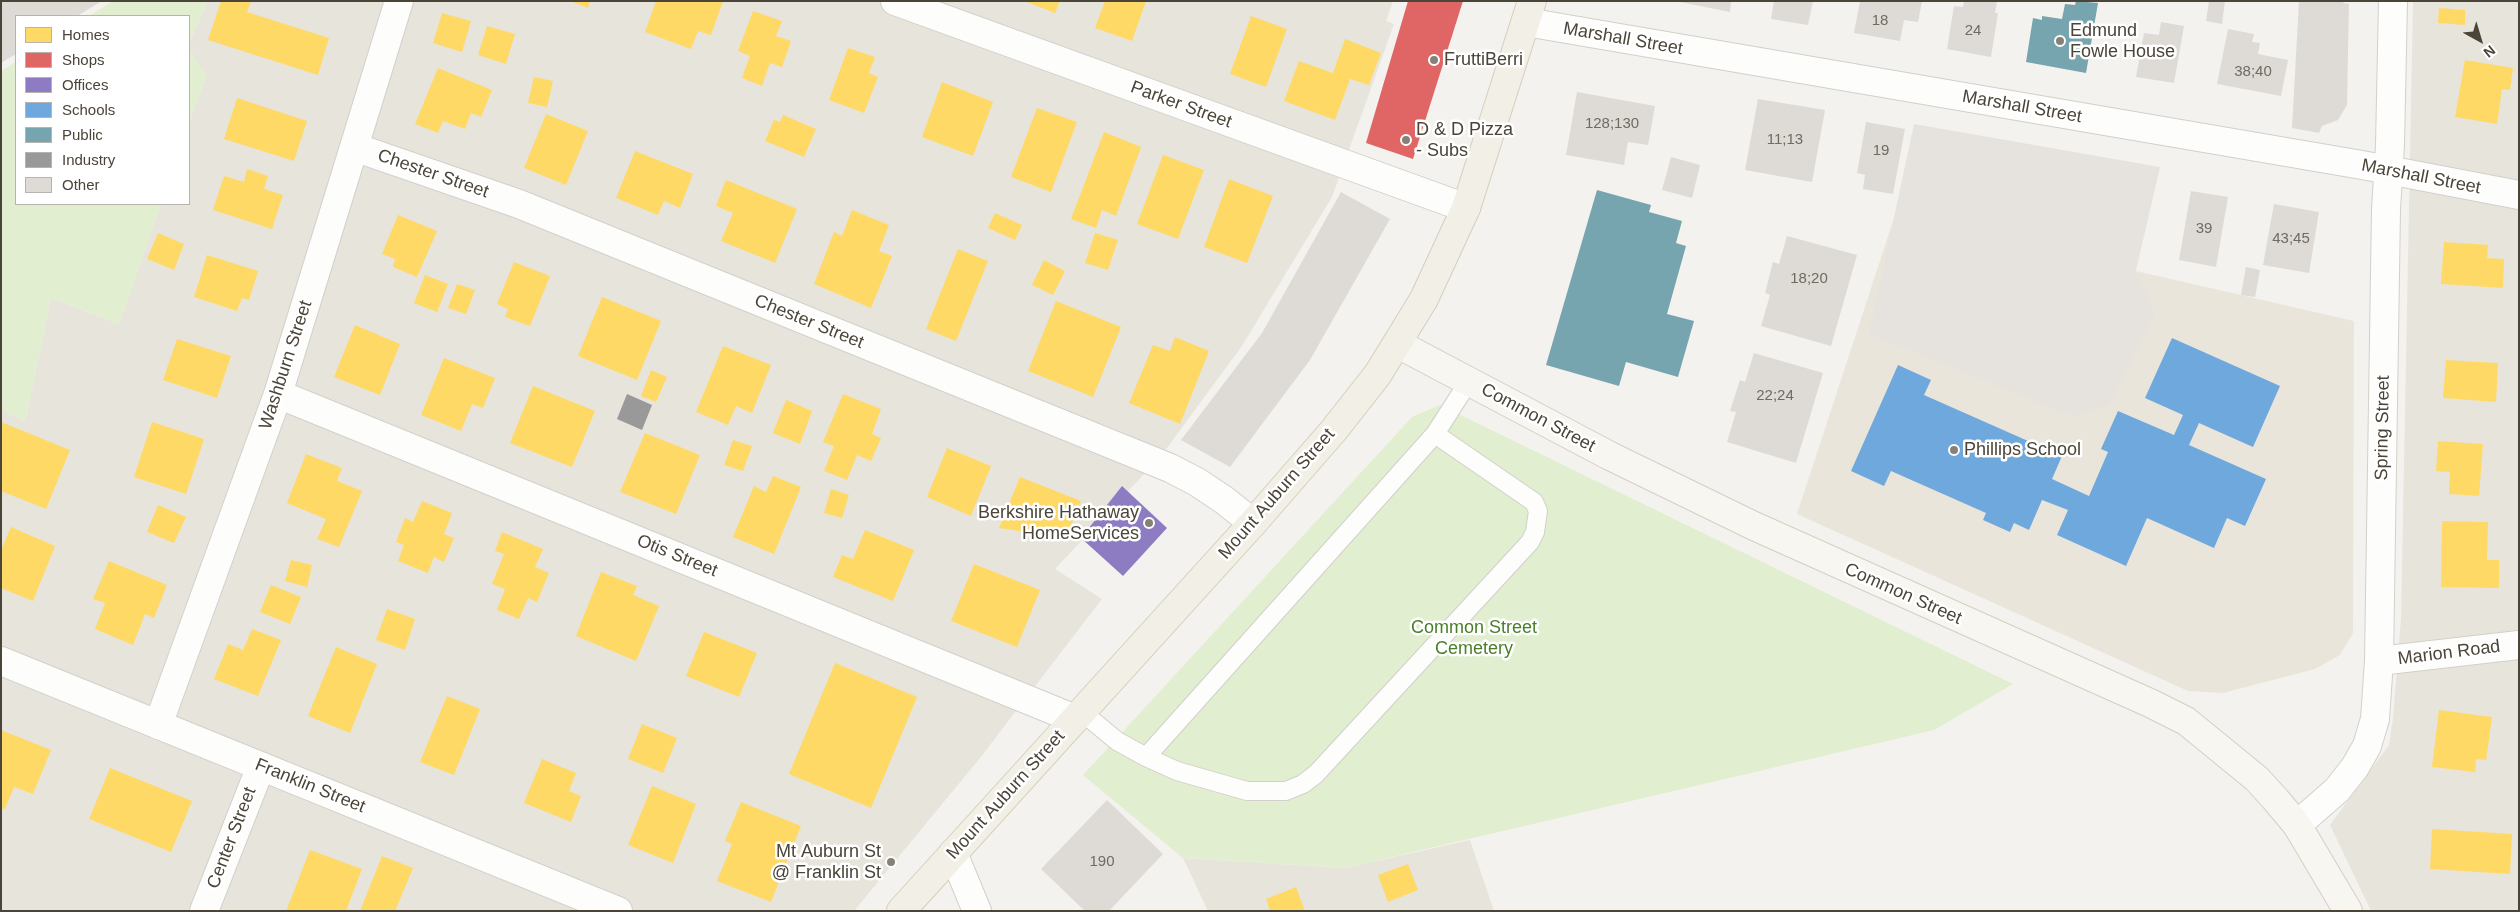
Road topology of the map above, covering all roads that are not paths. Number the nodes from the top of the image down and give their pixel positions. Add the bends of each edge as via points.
1 (398, 1) edge
2 (895, 1) edge
3 (2393, 1) edge
4 (1529, 12) edge
5 (354, 147) junction
6 (2389, 170) junction
7 (2519, 194) edge
8 (1466, 208) junction
9 (1398, 344) junction
10 (1469, 381) junction
11 (278, 394) junction
12 (1435, 434) junction
13 (1252, 523) junction
14 (2519, 645) edge
15 (1, 661) edge
16 (2379, 661) junction
17 (1078, 715) junction
18 (158, 725) junction
19 (1146, 757) junction
20 (260, 766) junction
21 (2297, 825) junction
22 (953, 853) junction
23 (204, 911) edge
24 (618, 911) edge
25 (901, 911) edge
26 (977, 911) edge
27 (2348, 911) edge

1 - 5 street, Washburn Street
2 - 8 street, Parker Street
3 - 6 street, Spring Street
4 - 6 street, Marshall Street
4 - 8 main road, Mount Auburn Street
5 - 11 street, Washburn Street
5 - 13 street, Chester Street via 519,204 1170,468 1224,500
6 - 7 street, Marshall Street
6 - 16 street, Spring Street
8 - 9 main road, Mount Auburn Street via 1428,291
9 - 10 main road, Common Street
9 - 13 main road, Mount Auburn Street via 1334,430
10 - 12 lane
10 - 21 main road, Common Street via 1610,456 1772,534 2186,722 2257,779
11 - 17 street, Otis Street
11 - 18 street, Washburn Street
12 - 19 lane
12 - 19 lane via 1534,502 1538,523 1530,542 1316,774 1303,784 1286,791 1247,790 1177,771
13 - 17 main road, Mount Auburn Street
14 - 16 street, Marion Road
15 - 18 street, Franklin Street
16 - 21 street, Spring Street via 2375,719 2367,746 2337,790
17 - 19 lane
17 - 22 main road, Mount Auburn Street
18 - 20 street, Franklin Street
20 - 23 street, Center Street
20 - 24 street, Franklin Street
21 - 27 main road, Common Street
22 - 25 main road, Mount Auburn Street
22 - 26 street

